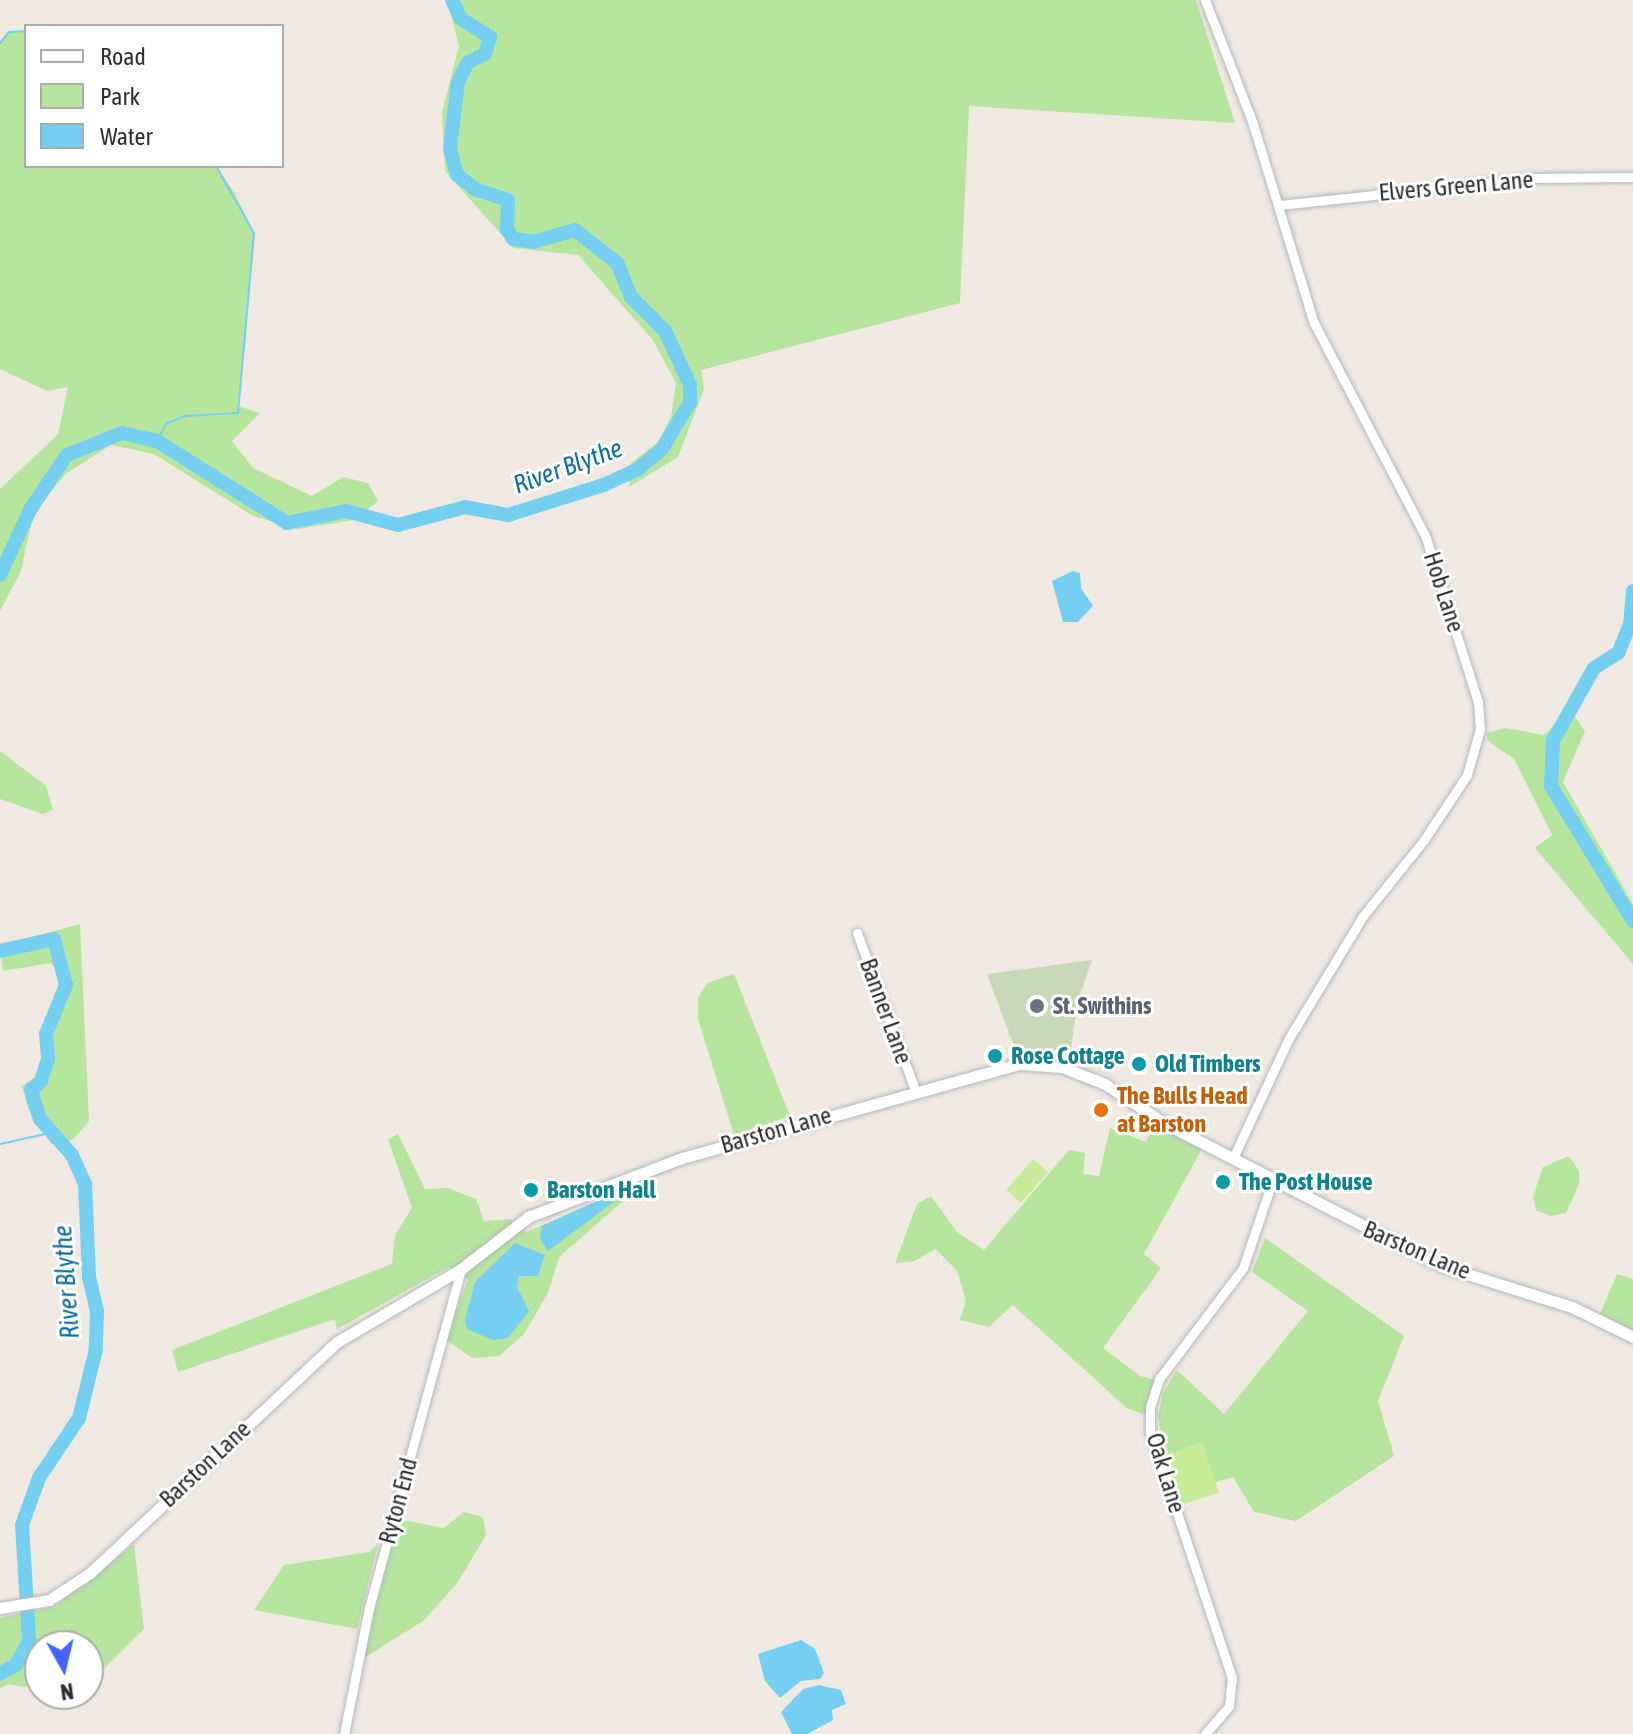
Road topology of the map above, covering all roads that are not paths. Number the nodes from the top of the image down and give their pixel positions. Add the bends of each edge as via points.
1 (1205, 0) edge
2 (1633, 177) edge
3 (1280, 205) junction
4 (857, 933) dead end
5 (915, 1090) junction
6 (1233, 1158) junction
7 (1272, 1182) junction
8 (461, 1269) junction
9 (1633, 1337) edge
10 (0, 1608) edge
11 (344, 1734) edge
12 (1205, 1734) edge

1 - 3 street, Hob Lane
2 - 3 street, Elvers Green Lane via 1532,178
3 - 6 street, Hob Lane via 1314,323 1425,535 1478,702 1480,729 1467,775 1363,916 1289,1038
4 - 5 street, Banner Lane
5 - 6 street, Barston Lane via 1019,1064 1062,1067 1105,1084 1164,1123
5 - 8 street, Barston Lane via 682,1158 565,1201 528,1217
6 - 7 street, Barston Lane
7 - 9 street, Barston Lane via 1442,1266 1572,1307
7 - 12 street, Oak Lane via 1243,1268 1159,1379 1150,1407 1150,1432 1232,1678 1229,1706
8 - 10 street, Barston Lane via 337,1342 90,1573 49,1600
8 - 11 street, Ryton End via 369,1608

